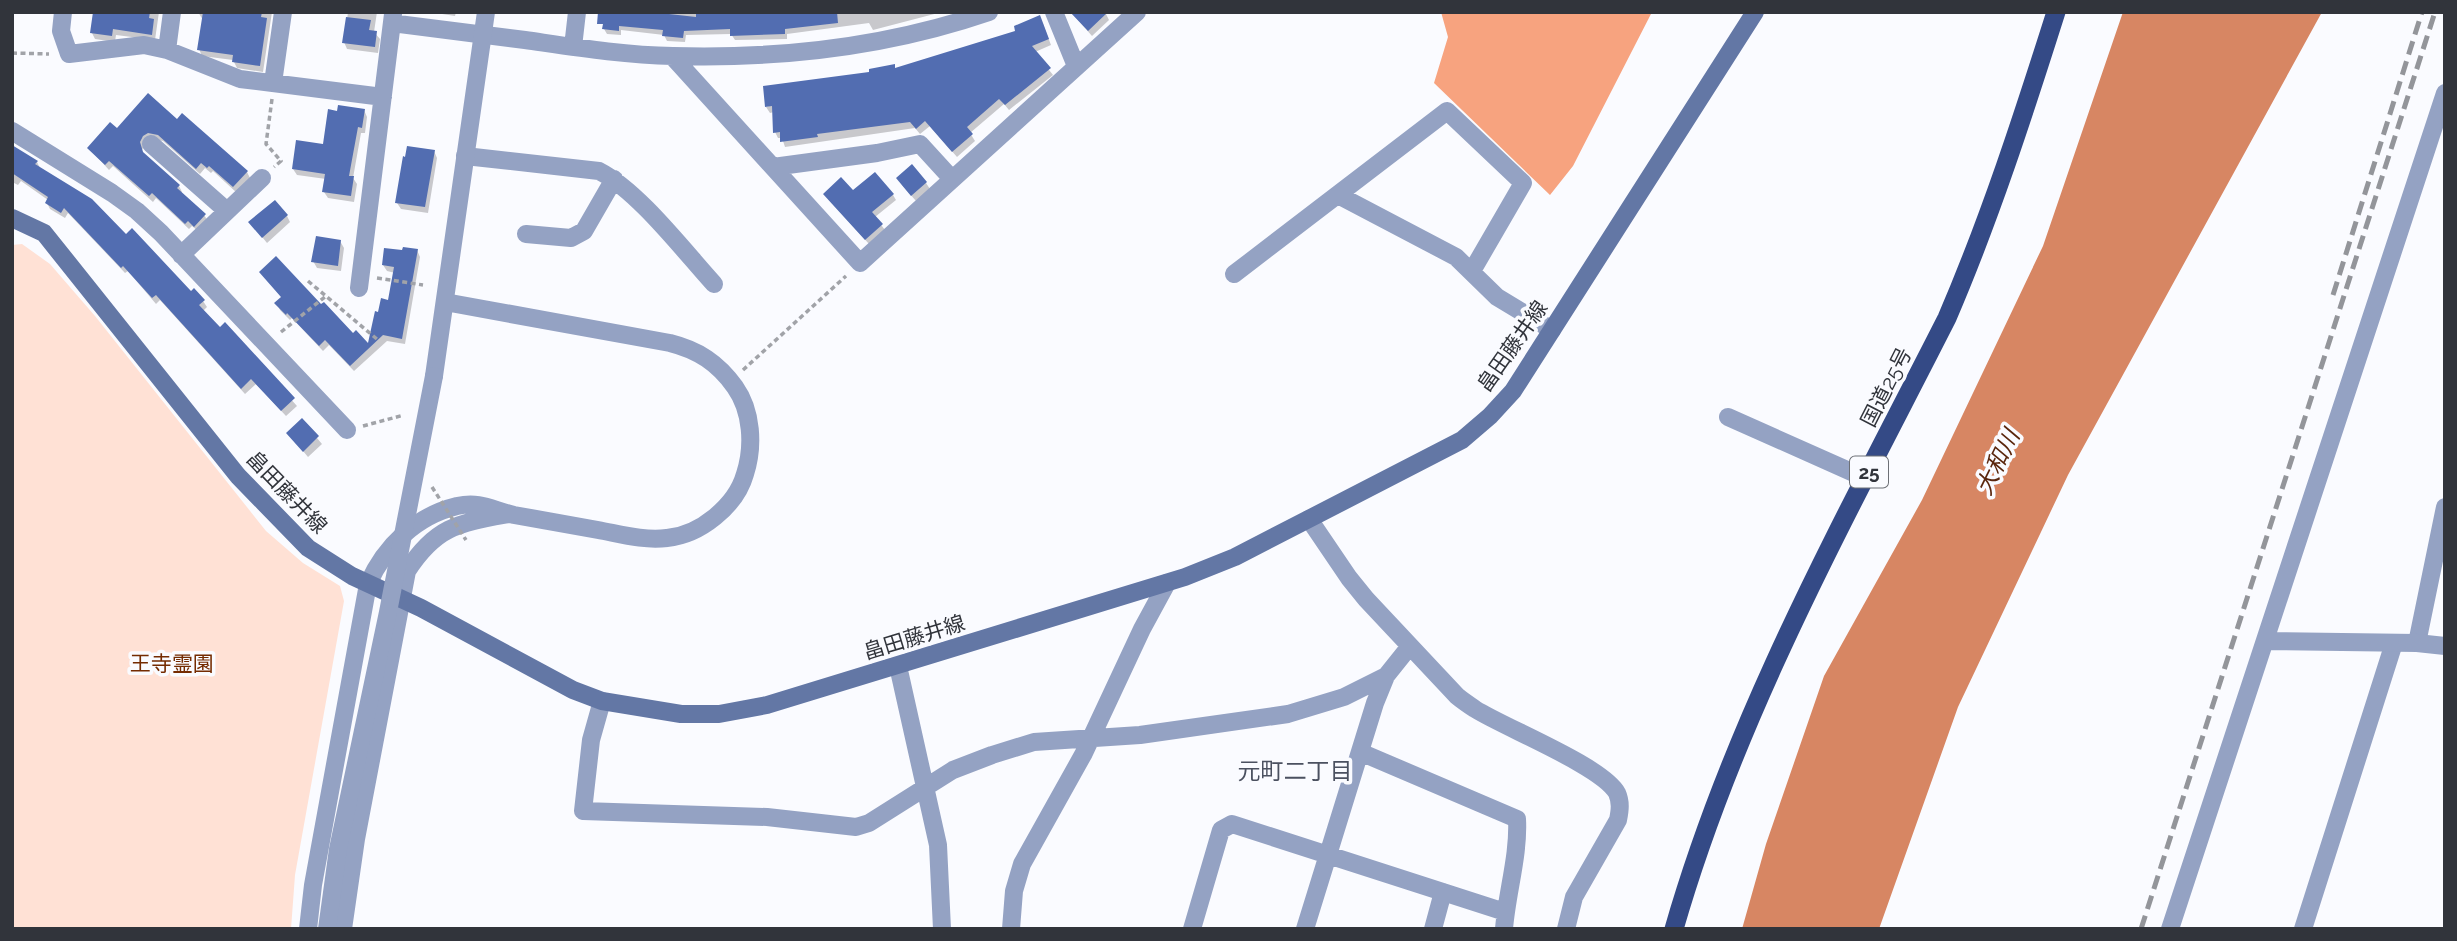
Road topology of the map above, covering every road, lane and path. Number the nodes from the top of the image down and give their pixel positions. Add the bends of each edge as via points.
1 (63, 12) edge
2 (172, 12) edge
3 (283, 12) edge
4 (485, 12) edge
5 (578, 12) edge
6 (989, 12) edge
7 (1054, 12) edge
8 (1137, 12) edge
9 (1755, 12) edge
10 (2056, 12) edge
11 (393, 18) edge
12 (482, 34) junction
13 (573, 47) junction
14 (167, 50) junction
15 (12, 53) edge
16 (69, 54) junction
17 (672, 56) junction
18 (1076, 66) junction
19 (273, 83) junction
20 (2445, 93) edge
21 (383, 97) junction
22 (12, 131) edge
23 (151, 144) dead end
24 (266, 144) dead end
25 (465, 156) junction
26 (773, 167) junction
27 (262, 178) dead end
28 (614, 179) junction
29 (952, 179) junction
30 (1338, 195) junction
31 (227, 211) junction
32 (12, 218) edge
33 (526, 234) dead end
34 (181, 254) junction
35 (860, 263) junction
36 (1472, 271) junction
37 (1234, 274) dead end
38 (308, 281) dead end
39 (359, 282) joint
40 (714, 284) dead end
41 (423, 285) dead end
42 (326, 296) junction
43 (445, 302) junction
44 (296, 322) dead end
45 (1552, 330) junction
46 (378, 340) dead end
47 (745, 369) dead end
48 (404, 415) dead end
49 (1728, 417) dead end
50 (347, 430) joint
51 (1865, 478) junction
52 (432, 487) dead end
53 (2445, 507) edge
54 (509, 514) junction
55 (1309, 519) junction
56 (466, 540) dead end
57 (1167, 583) junction
58 (368, 584) junction
59 (401, 598) junction
60 (2266, 641) junction
61 (2394, 643) junction
62 (2417, 643) junction
63 (1410, 646) junction
64 (2445, 646) edge
65 (898, 666) junction
66 (1386, 676) junction
67 (602, 701) junction
68 (1091, 738) junction
69 (1360, 752) junction
70 (926, 787) junction
71 (1329, 855) junction
72 (1443, 892) junction
73 (1505, 920) edge
74 (308, 929) edge
75 (327, 929) edge
76 (343, 929) edge
77 (942, 929) edge
78 (1011, 929) edge
79 (1192, 929) edge
80 (1305, 929) edge
81 (1433, 929) edge
82 (1566, 929) edge
83 (1674, 929) edge
84 (2170, 929) edge
85 (2303, 929) edge

1 - 16 street via 61,31
2 - 14 street
3 - 19 street
4 - 12 street
5 - 13 street
6 - 17 street via 930,30 841,47 789,54
7 - 18 street
8 - 18 street
9 - 45 main road, 畠田藤井線
10 - 51 highway, 国道25号 / 25 via 1969,268
11 - 12 street
11 - 21 street
12 - 13 street
12 - 25 street
13 - 17 street
14 - 16 street via 144,45
14 - 19 street via 240,79
15 - 16 path
17 - 26 street
18 - 29 street
19 - 21 street
19 - 24 path
20 - 60 street
21 - 39 street
22 - 34 street via 137,212
23 - 31 street
25 - 28 street via 599,172
25 - 43 street
26 - 29 street via 920,144
26 - 35 street
27 - 31 street
28 - 33 street via 584,231 570,238
28 - 40 street
29 - 35 street
30 - 36 street via 1456,257
30 - 36 street via 1447,111 1523,183
30 - 37 street
31 - 34 street
32 - 58 main road, 畠田藤井線 via 44,233 238,476 286,527 319,556
34 - 50 street
35 - 47 path
36 - 45 street via 1497,297
38 - 42 path
39 - 41 path
42 - 44 path
42 - 46 path
43 - 54 street via 683,346 719,368 736,389 748,419 749,462 740,490 721,511 694,529 667,538 648,538
43 - 75 street, bridge via 388,612 338,849
45 - 55 main road, 畠田藤井線 via 1513,391 1470,434
48 - 50 path
49 - 51 street
51 - 83 highway, 国道25号 / 25 via 1774,660 1715,802
52 - 56 path, bridge
53 - 62 street
54 - 58 street via 486,505 429,514 389,549
54 - 59 street via 473,520 437,535 407,571
55 - 57 main road, 畠田藤井線 via 1235,557
55 - 63 street via 1349,578
57 - 65 main road, 畠田藤井線
57 - 68 street
58 - 59 main road, 畠田藤井線
58 - 74 street
59 - 67 main road, 畠田藤井線
59 - 76 street
60 - 61 street
60 - 84 street
61 - 62 street
61 - 85 street
62 - 64 street
63 - 66 street
63 - 82 street via 1475,709 1589,769 1617,793 1618,820 1574,897
65 - 67 main road, 畠田藤井線 via 789,699 719,713 681,714
65 - 70 street
66 - 68 street via 1344,697 1287,714
66 - 69 street
67 - 70 street via 591,740 583,811 767,817 856,827
68 - 70 street via 1034,742 953,770
68 - 78 street via 1022,864
69 - 71 street
69 - 73 street via 1517,819
70 - 77 street via 938,845
71 - 72 street
71 - 79 street via 1232,824 1221,830
71 - 80 street
72 - 73 street
72 - 81 street

